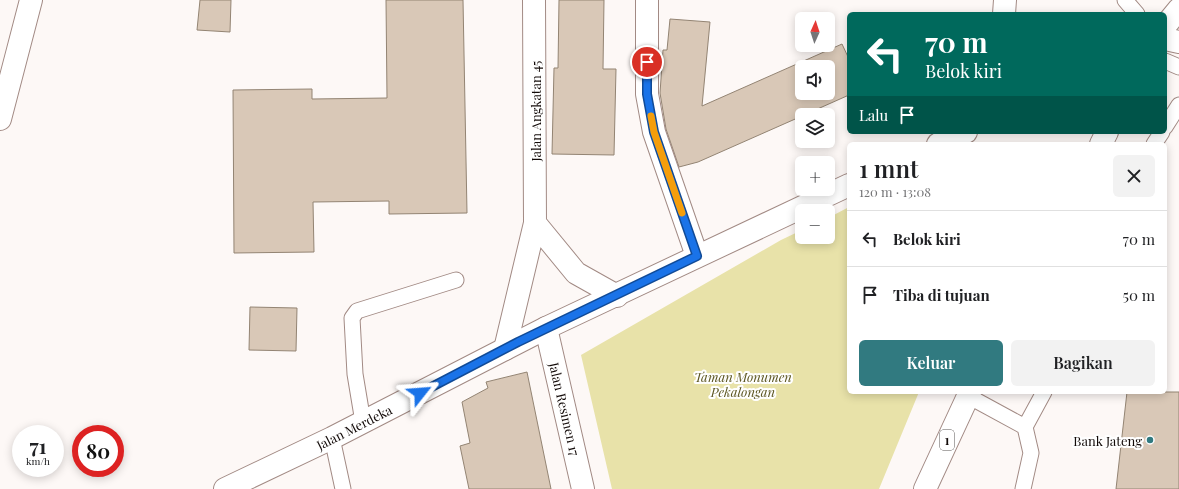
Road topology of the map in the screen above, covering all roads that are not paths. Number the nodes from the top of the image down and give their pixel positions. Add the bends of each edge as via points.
1 (31, 0) edge
2 (534, 0) edge
3 (647, 0) edge
4 (1005, 0) edge
5 (1126, 0) edge
6 (1179, 9) edge
7 (1004, 12) edge
8 (1135, 12) edge
9 (1167, 24) edge
10 (1167, 39) edge
11 (1179, 42) edge
12 (1167, 62) edge
13 (1179, 67) edge
14 (1179, 105) edge
15 (0, 119) edge
16 (1167, 124) edge
17 (961, 134) edge
18 (943, 142) edge
19 (847, 186) edge
20 (535, 223) junction
21 (697, 256) junction
22 (456, 280) dead end
23 (617, 296) junction
24 (546, 328) junction
25 (504, 349) junction
26 (969, 394) edge
27 (1043, 394) edge
28 (363, 422) junction
29 (1025, 427) junction
30 (332, 438) junction
31 (225, 489) edge
32 (343, 489) edge
33 (583, 489) edge
34 (925, 489) edge
35 (1023, 489) edge

1 - 15 main road
2 - 20 main road, Jalan Angkatan 45
3 - 21 main road via 647,94 654,132
4 - 7 main road
5 - 8 lane
6 - 9 main road
10 - 11 main road
12 - 13 lane
14 - 16 lane
17 - 18 main road
19 - 21 main road, Jalan Merdeka
20 - 23 main road via 576,273
20 - 25 main road, Jalan Angkatan 45
21 - 23 main road, Jalan Merdeka
22 - 28 lane via 357,311 352,318 355,374
23 - 24 main road, Jalan Merdeka
24 - 25 main road, Jalan Merdeka
24 - 33 main road, Jalan Resimen 17
25 - 28 main road, Jalan Merdeka
26 - 29 lane
26 - 34 main road, 1
27 - 29 lane
28 - 30 main road, Jalan Merdeka
29 - 35 lane via 1031,453
30 - 31 main road, Jalan Merdeka
30 - 32 lane

